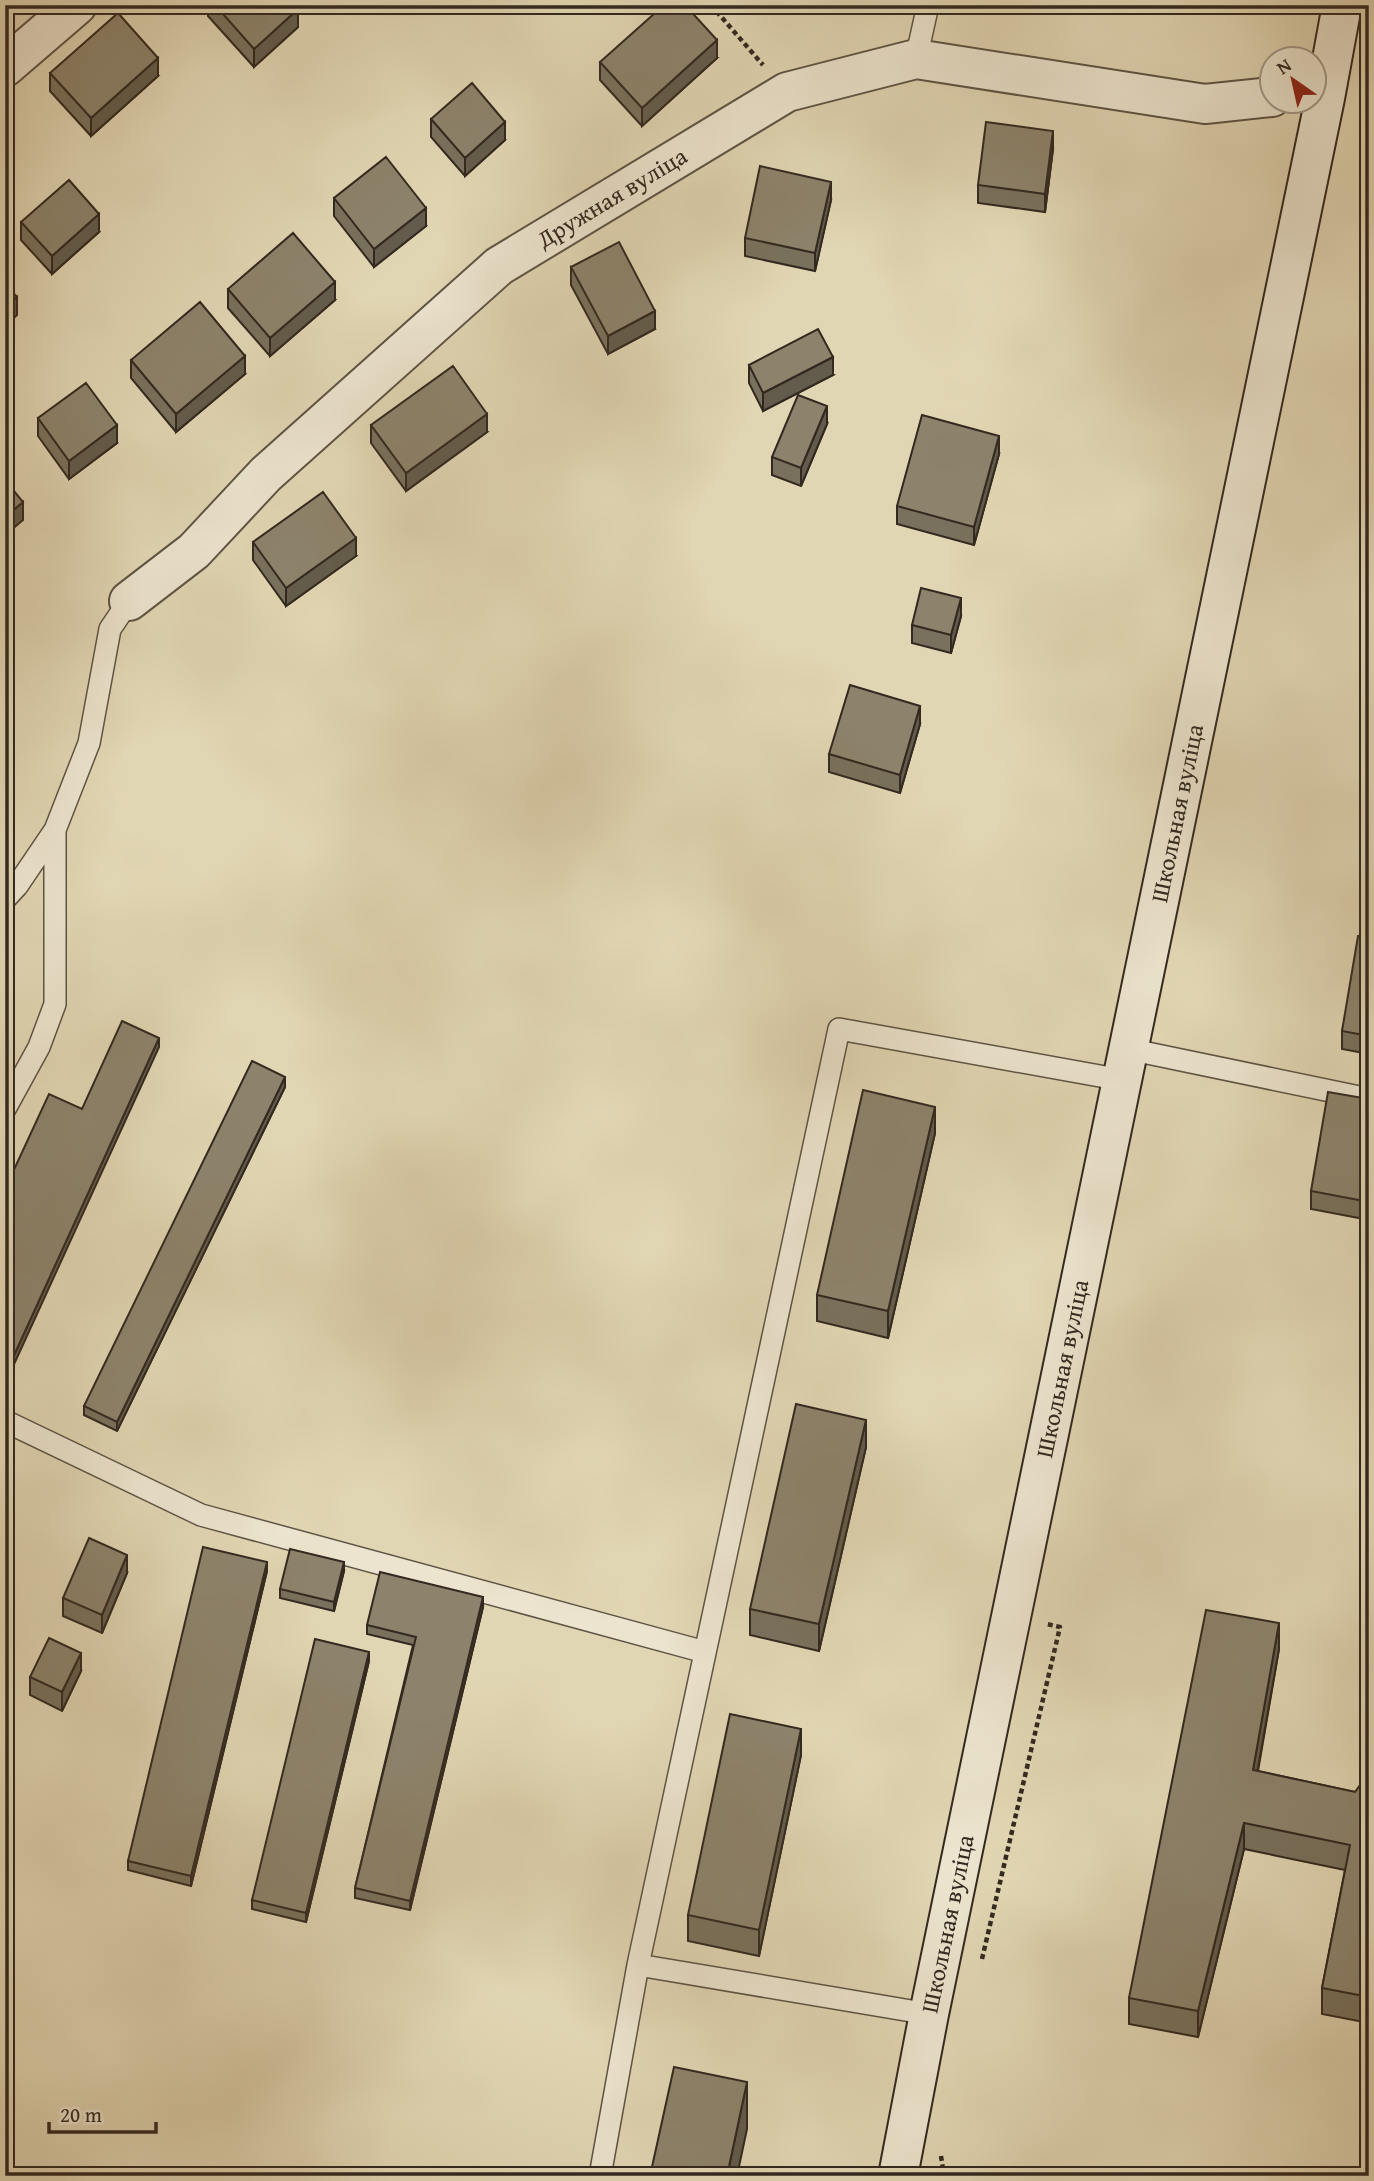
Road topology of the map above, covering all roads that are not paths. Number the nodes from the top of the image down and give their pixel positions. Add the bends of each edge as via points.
1 (77, 5) edge
2 (928, 5) edge
3 (1342, 5) edge
4 (916, 59) junction
5 (1328, 64) edge
6 (5, 66) edge
7 (1258, 98) edge
8 (1317, 116) edge
9 (129, 601) joint
10 (55, 830) junction
11 (5, 899) edge
12 (1125, 1064) junction
13 (1369, 1099) edge
14 (5, 1109) edge
15 (5, 1420) edge
16 (705, 1652) junction
17 (638, 1965) junction
18 (929, 2014) junction
19 (600, 2176) edge
20 (898, 2176) edge

1 - 6 street
2 - 4 lane
3 - 5 street, Школьная вуліца
4 - 7 street, Дружная вуліца via 1205,104
4 - 9 street, Дружная вуліца via 787,92 499,266 266,474 194,551
8 - 12 street, Школьная вуліца
9 - 10 lane via 110,629 89,743
10 - 11 lane
10 - 14 lane via 55,1004 39,1046
12 - 13 lane
12 - 16 lane via 839,1029
12 - 18 street, Школьная вуліца
15 - 16 lane via 201,1515
16 - 17 lane
17 - 18 lane
17 - 19 lane
18 - 20 street, Школьная вуліца

